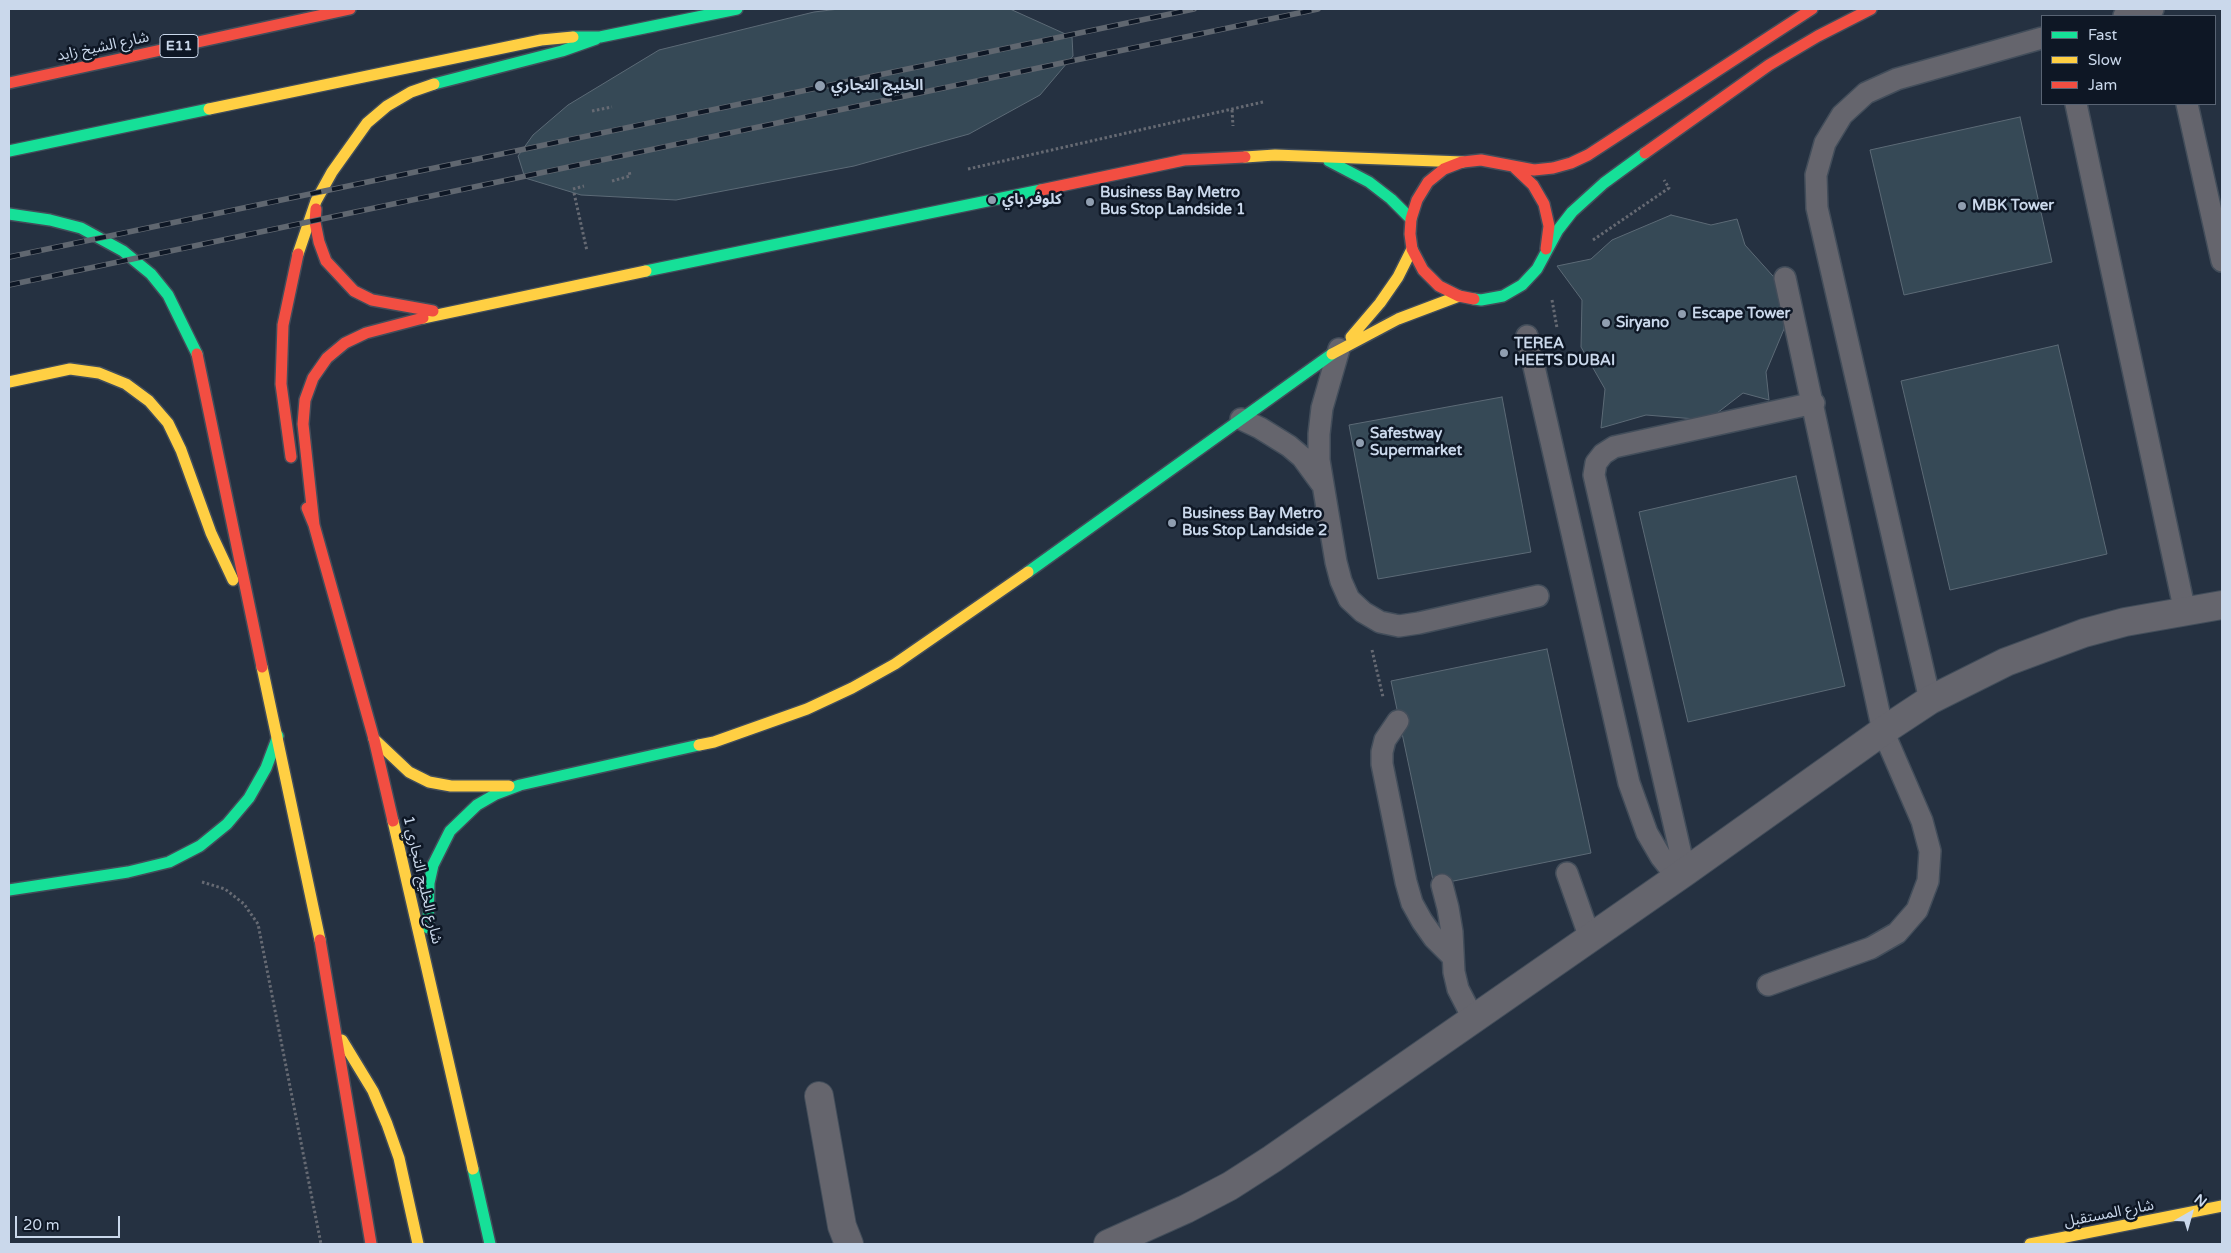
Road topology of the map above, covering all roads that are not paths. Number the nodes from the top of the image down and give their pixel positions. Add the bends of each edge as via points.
1 (350, 9) edge
2 (737, 9) edge
3 (1812, 9) edge
4 (1871, 9) edge
5 (2153, 9) edge
6 (2128, 15) edge
7 (600, 37) junction
8 (2041, 38) edge
9 (9, 83) edge
10 (2076, 105) edge
11 (2187, 105) edge
12 (9, 150) edge
13 (1321, 157) junction
14 (1463, 162) junction
15 (1515, 168) junction
16 (316, 201) junction
17 (9, 214) edge
18 (1411, 219) junction
19 (1412, 249) junction
20 (1546, 249) junction
21 (2222, 261) edge
22 (1786, 278) dead end
23 (1458, 296) junction
24 (442, 312) junction
25 (1528, 340) road end
26 (1339, 349) junction
27 (9, 382) edge
28 (1814, 404) junction
29 (1241, 419) junction
30 (293, 465) dead end
31 (298, 482) dead end
32 (1322, 486) junction
33 (314, 525) junction
34 (1538, 596) dead end
35 (2222, 605) edge
36 (249, 607) junction
37 (2185, 612) junction
38 (1930, 700) junction
39 (1394, 725) road end
40 (1883, 730) junction
41 (278, 736) junction
42 (374, 738) junction
43 (520, 785) junction
44 (1568, 873) dead end
45 (1681, 875) junction
46 (1442, 885) dead end
47 (9, 890) edge
48 (1590, 938) junction
49 (1452, 956) junction
50 (428, 971) junction
51 (1768, 985) dead end
52 (1474, 1020) junction
53 (336, 1030) junction
54 (819, 1096) dead end
55 (361, 1182) junction
56 (2222, 1206) edge
57 (2222, 1211) edge
58 (2194, 1213) junction
59 (358, 1235) dead end
60 (371, 1244) edge
61 (418, 1244) edge
62 (490, 1244) edge
63 (849, 1244) edge
64 (1108, 1244) edge
65 (2030, 1244) edge

1 - 9 main road, شارع الشيخ زايد / E11
2 - 7 main road
3 - 15 main road via 1588,155 1553,168
4 - 20 main road via 1770,65 1644,153 1587,196 1562,224
5 - 6 lane
7 - 12 main road via 541,40
7 - 16 main road via 562,51 411,92 387,106 367,124 332,172
8 - 38 lane via 1897,79 1866,93 1842,115 1824,142 1816,175 1817,208
10 - 37 lane
11 - 21 lane
13 - 14 main road
13 - 18 main road via 1369,182
13 - 24 main road via 1236,156 1184,160
14 - 15 main road via 1481,160
14 - 18 main road via 1444,169 1428,182 1416,200
15 - 20 main road via 1532,184 1544,204 1549,226
16 - 24 main road via 315,222 326,261 354,291 372,300
16 - 30 main road via 295,264 283,325 281,384
17 - 36 main road via 81,228 124,251 151,274 168,295 199,358
18 - 19 main road
19 - 23 main road via 1423,270 1439,286
19 - 26 main road via 1380,303
20 - 23 main road via 1537,269 1522,285 1503,296 1481,300
22 - 28 lane
23 - 26 main road via 1398,319
24 - 33 main road via 366,333 345,343 327,358 313,378 305,400 303,424
25 - 45 lane via 1629,783 1647,833 1661,856
26 - 29 main road
26 - 32 lane via 1322,408 1319,434
27 - 36 main road via 70,370 99,373 126,384 149,401 168,423 222,558
28 - 40 lane
28 - 45 lane via 1614,447 1596,463 1594,475
29 - 32 lane via 1289,446 1302,457
29 - 43 main road via 936,637 852,688 798,713 714,742
31 - 33 main road
32 - 34 lane via 1340,581 1349,599 1380,622 1399,626 1419,624
33 - 42 main road, شارع الخليج التجاري 1
35 - 37 street
36 - 41 main road
37 - 38 street via 2125,622 2044,647 1990,669
38 - 40 street
39 - 49 lane via 1382,752 1382,764 1406,882 1422,921
40 - 45 street
40 - 51 lane via 1922,821 1930,851 1928,881 1916,910 1897,933 1871,948
41 - 47 main road via 266,768 249,798 227,824 200,846 169,862 128,872
41 - 53 main road
42 - 43 main road via 408,772 429,782 451,786
42 - 50 main road, شارع الخليج التجاري 1
43 - 50 main road via 477,805 450,831 441,848 429,883
44 - 48 lane
45 - 48 street
46 - 49 lane via 1452,932
48 - 52 street
49 - 52 lane via 1458,989
50 - 62 main road, شارع الخليج التجاري 1
52 - 64 street via 1230,1186 1186,1210
53 - 55 main road
53 - 61 main road via 373,1091 387,1124
54 - 63 street via 842,1226
55 - 59 main road
55 - 60 main road
56 - 58 main road, شارع المستقبل
57 - 58 main road
58 - 65 main road, شارع المستقبل

